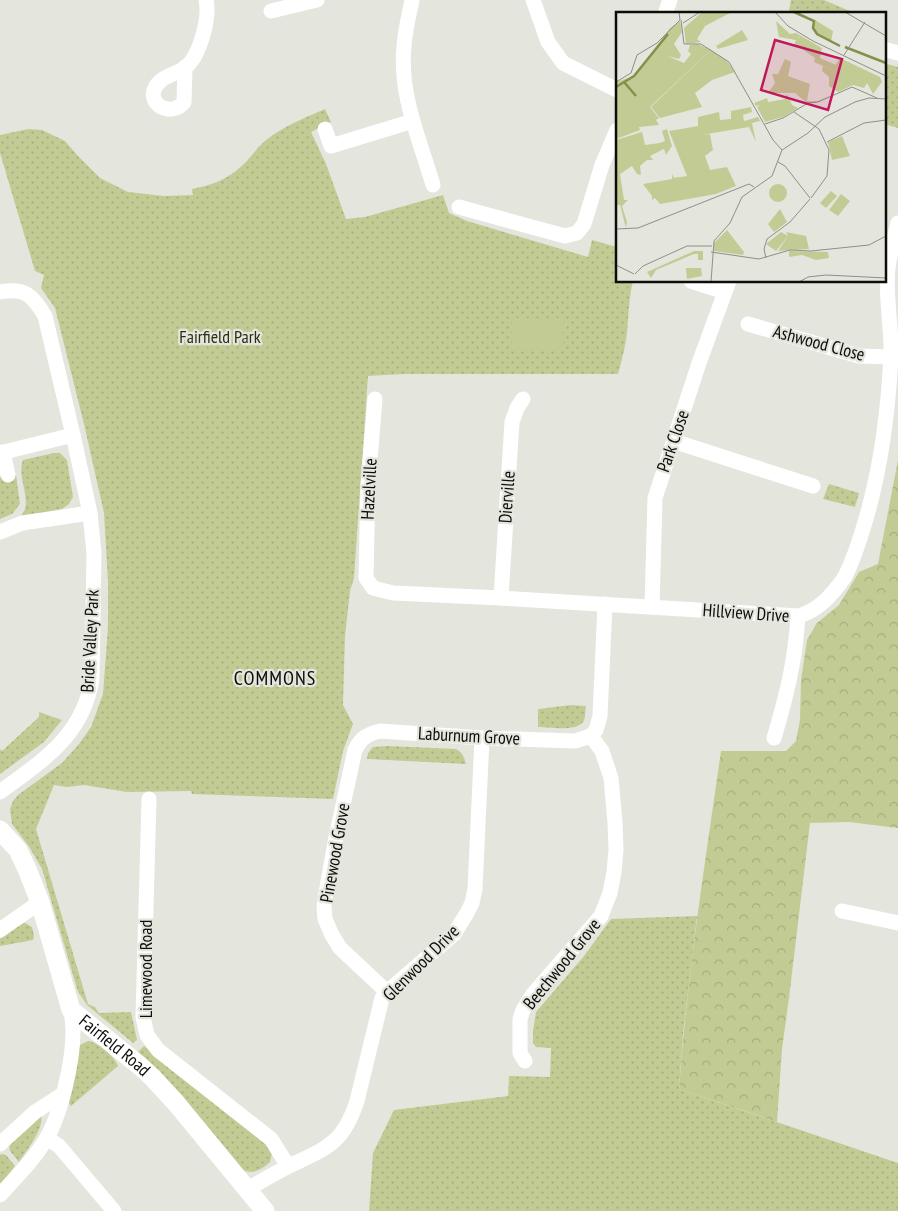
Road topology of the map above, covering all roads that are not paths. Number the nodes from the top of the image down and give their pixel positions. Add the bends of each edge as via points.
1 (206, 0) edge
2 (317, 0) edge
3 (412, 0) edge
4 (533, 0) edge
5 (670, 0) edge
6 (271, 11) dead end
7 (666, 12) edge
8 (185, 67) dead end
9 (616, 90) edge
10 (413, 121) junction
11 (325, 129) dead end
12 (616, 132) edge
13 (433, 186) dead end
14 (459, 207) dead end
15 (898, 223) edge
16 (698, 282) edge
17 (727, 286) edge
18 (0, 292) edge
19 (748, 324) dead end
20 (891, 357) junction
21 (375, 399) dead end
22 (523, 399) dead end
23 (74, 435) junction
24 (673, 441) junction
25 (2, 452) edge
26 (8, 475) dead end
27 (813, 486) dead end
28 (90, 513) junction
29 (0, 532) edge
30 (366, 578) joint
31 (501, 598) junction
32 (605, 604) junction
33 (652, 607) junction
34 (798, 616) junction
35 (591, 736) junction
36 (482, 738) junction
37 (774, 738) dead end
38 (355, 750) joint
39 (0, 792) edge
40 (148, 799) dead end
41 (0, 830) edge
42 (40, 902) junction
43 (842, 912) dead end
44 (898, 923) edge
45 (0, 930) edge
46 (387, 992) junction
47 (71, 1010) junction
48 (525, 1061) dead end
49 (63, 1094) junction
50 (47, 1138) junction
51 (0, 1144) edge
52 (288, 1166) junction
53 (248, 1189) junction
54 (0, 1195) edge
55 (114, 1211) edge
56 (265, 1211) edge

1 - 8 street via 206,25 196,51
2 - 6 street
3 - 10 street via 403,65
4 - 9 street via 548,42 563,64
5 - 7 street
10 - 11 street via 331,146
10 - 13 street
12 - 14 street via 584,224 570,236
15 - 20 street, Hillview Drive via 888,268
16 - 17 street
17 - 24 street, Park Close
18 - 23 street, Bride Valley Park via 22,291 36,300 45,316
19 - 20 street, Ashwood Close via 859,356
20 - 34 street, Hillview Drive via 882,447 868,514 855,555 832,593 819,606
21 - 30 street, Hazelville via 368,484
22 - 31 street, Dierville via 512,422
23 - 25 street
23 - 28 street, Bride Valley Park
24 - 27 street
24 - 33 street, Park Close via 655,498
25 - 26 street
28 - 29 street via 22,523
28 - 39 street, Bride Valley Park via 94,552 89,695 79,720 58,747
30 - 31 street, Hillview Drive via 373,588 394,594
31 - 32 street, Hillview Drive
32 - 33 street, Hillview Drive
32 - 35 street via 600,716
33 - 34 street, Hillview Drive
34 - 37 street via 793,669
35 - 36 street, Laburnum Grove via 575,740
35 - 48 street, Beechwood Grove via 602,751 614,794 616,847 610,893 601,916 533,994 523,1010 520,1053
36 - 38 street, Laburnum Grove via 380,731 359,741
36 - 46 street, Glenwood Drive via 472,903 454,934
38 - 46 street, Pinewood Grove via 336,836 324,907 325,919 340,948
40 - 52 street, Limewood Road via 143,1011 147,1035 158,1050 274,1141
41 - 42 street, Fairfield Road via 20,854
42 - 45 street
42 - 47 street, Fairfield Road
43 - 44 street
46 - 52 street, Glenwood Drive via 379,1005 357,1101 345,1130 328,1148
47 - 49 street via 72,1047
47 - 53 street, Fairfield Road via 152,1078
49 - 50 street
49 - 51 street via 35,1112
50 - 54 street
50 - 55 street via 59,1146
52 - 53 street, Glenwood Drive
53 - 56 street, Fairfield Road

